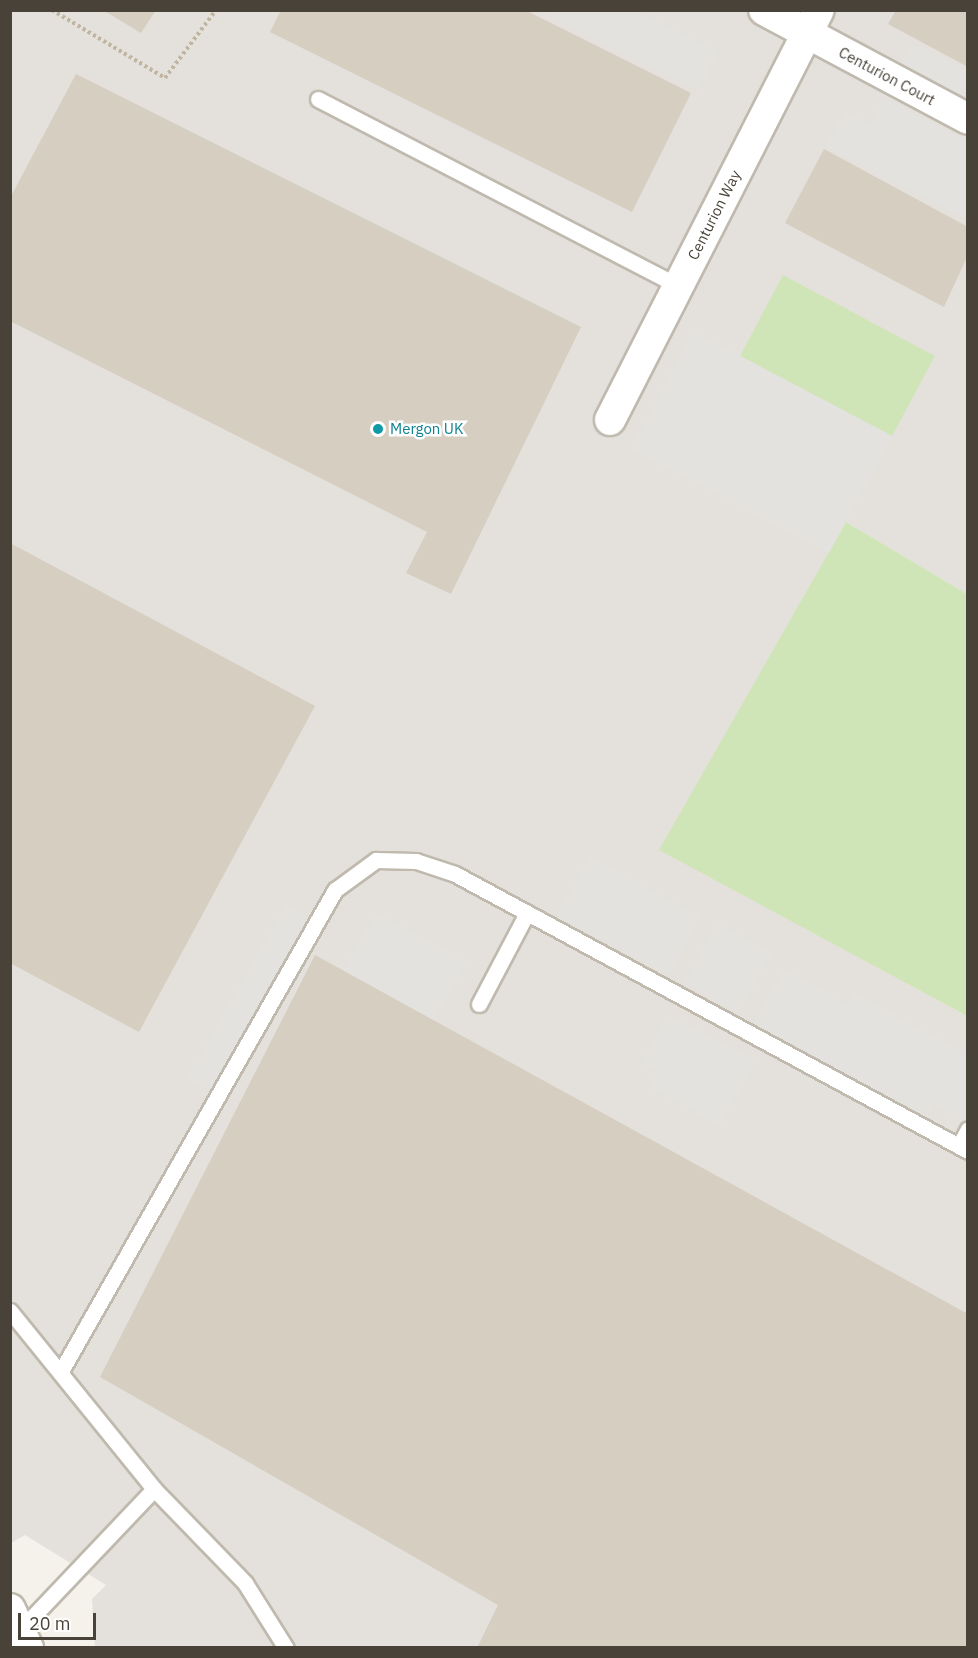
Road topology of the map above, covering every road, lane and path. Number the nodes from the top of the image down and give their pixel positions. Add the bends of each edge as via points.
1 (52, 10) edge
2 (216, 10) edge
3 (764, 10) edge
4 (813, 22) edge
5 (318, 99) dead end
6 (968, 119) edge
7 (678, 286) junction
8 (609, 420) dead end
9 (527, 913) junction
10 (479, 1004) dead end
11 (968, 1129) edge
12 (963, 1149) edge
13 (10, 1311) edge
14 (61, 1371) junction
15 (154, 1489) junction
16 (19, 1628) edge
17 (286, 1647) edge

1 - 2 path via 165,78
3 - 4 street, Centurion Court
4 - 6 street, Centurion Court
4 - 7 street, Centurion Way
5 - 7 lane
7 - 8 street, Centurion Way
9 - 10 lane
9 - 12 lane
9 - 14 lane via 455,874 416,861 376,860 335,890
11 - 12 lane
13 - 14 lane
14 - 15 lane
15 - 16 lane
15 - 17 lane via 245,1583

